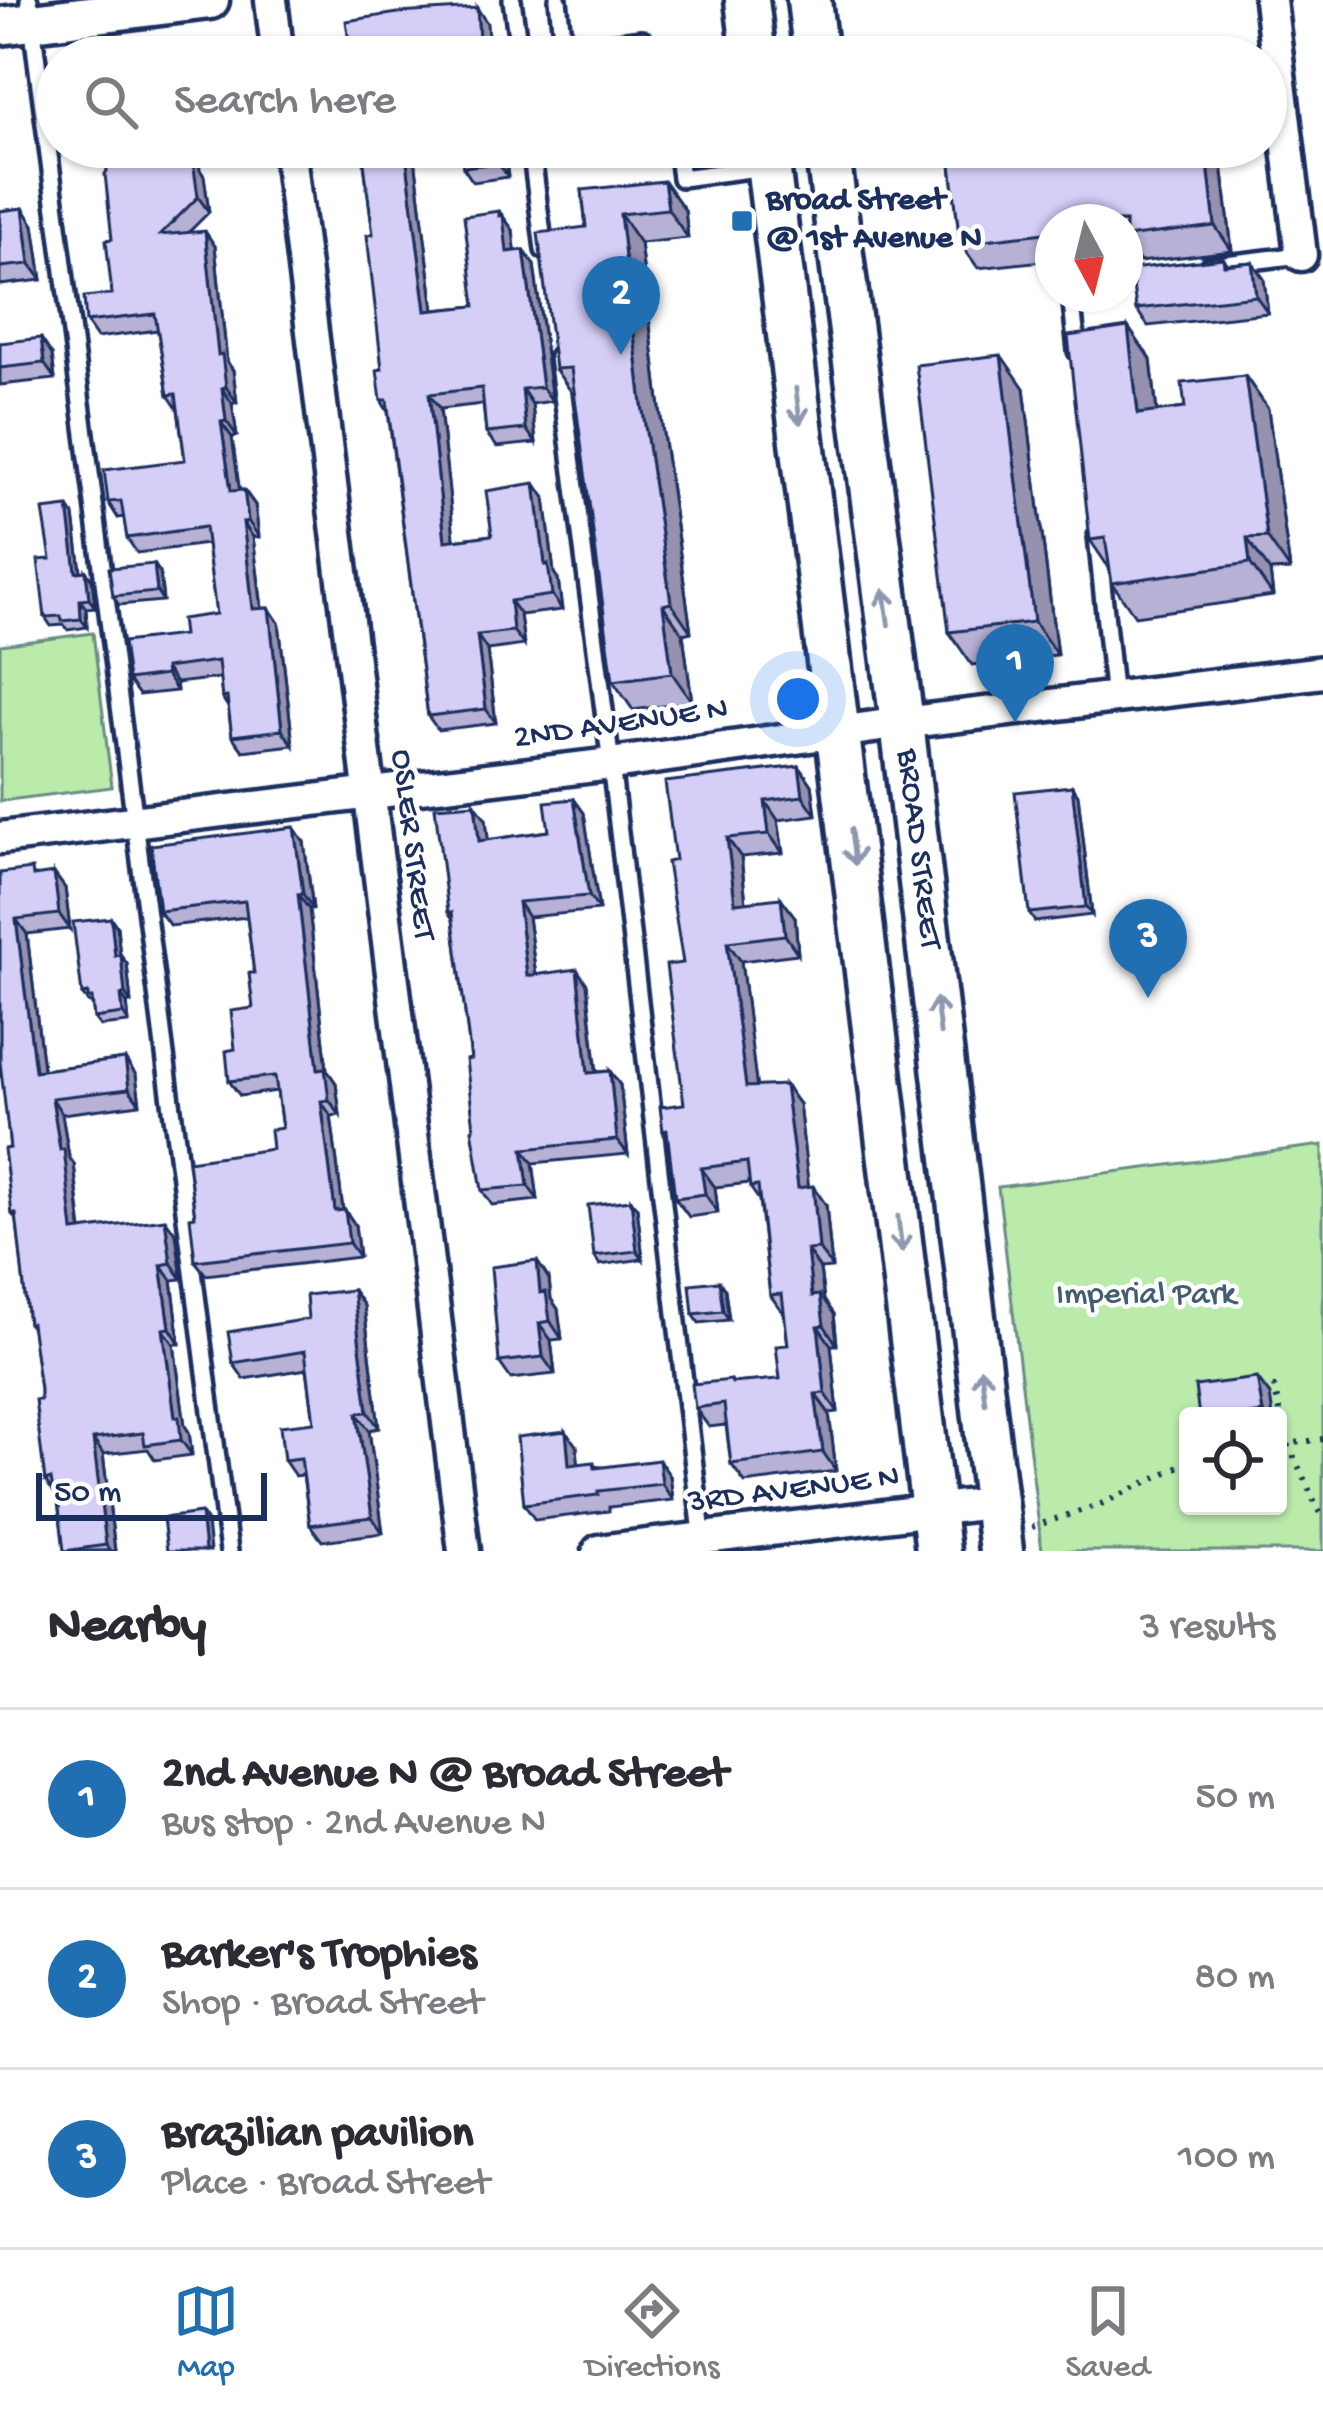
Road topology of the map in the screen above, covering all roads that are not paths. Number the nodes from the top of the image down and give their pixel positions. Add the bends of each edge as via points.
1 (210, 0) edge
2 (271, 0) edge
3 (512, 0) edge
4 (558, 0) edge
5 (747, 0) edge
6 (808, 0) edge
7 (1270, 0) edge
8 (20, 16) edge
9 (275, 36) edge
10 (517, 36) edge
11 (562, 36) edge
12 (751, 36) edge
13 (813, 36) edge
14 (1274, 36) edge
15 (36, 128) edge
16 (1287, 140) edge
17 (42, 168) edge
18 (292, 168) edge
19 (534, 168) edge
20 (680, 168) edge
21 (722, 168) edge
22 (768, 168) edge
23 (830, 168) edge
24 (1301, 255) joint
25 (546, 266) edge
26 (1191, 268) edge
27 (1073, 312) edge
28 (556, 337) edge
29 (1079, 365) edge
30 (1094, 508) edge
31 (1323, 672) edge
32 (1114, 699) junction
33 (902, 723) junction
34 (839, 731) junction
35 (611, 764) junction
36 (368, 794) junction
37 (135, 821) junction
38 (0, 838) edge
39 (999, 1528) edge
40 (935, 1530) edge
41 (703, 1545) edge
42 (229, 1551) edge
43 (464, 1551) edge
44 (599, 1551) edge

1 - 8 street
2 - 9 street
3 - 10 lane
4 - 11 lane
5 - 12 main road
6 - 13 main road
7 - 14 street
8 - 15 lane
16 - 24 street
17 - 37 lane
18 - 36 street, OSLER STREET
19 - 25 lane
20 - 21 lane via 681,178
22 -> 34 main road, BROAD STREET
33 -> 23 main road, BROAD STREET
24 - 26 lane
27 - 29 lane
28 - 35 lane
30 - 32 lane
31 - 32 street, 2ND AVENUE N
32 - 33 street, 2ND AVENUE N
33 - 34 street, 2ND AVENUE N
39 -> 33 main road, BROAD STREET
34 - 35 street, 2ND AVENUE N
34 -> 40 main road, BROAD STREET
35 - 36 street, 2ND AVENUE N
35 - 41 lane
36 - 37 street, 2ND AVENUE N
36 - 43 street, OSLER STREET
37 - 38 street, 2ND AVENUE N
37 - 42 lane
39 - 40 street, 3RD AVENUE N
40 - 41 street, 3RD AVENUE N
41 - 44 street, 3RD AVENUE N

